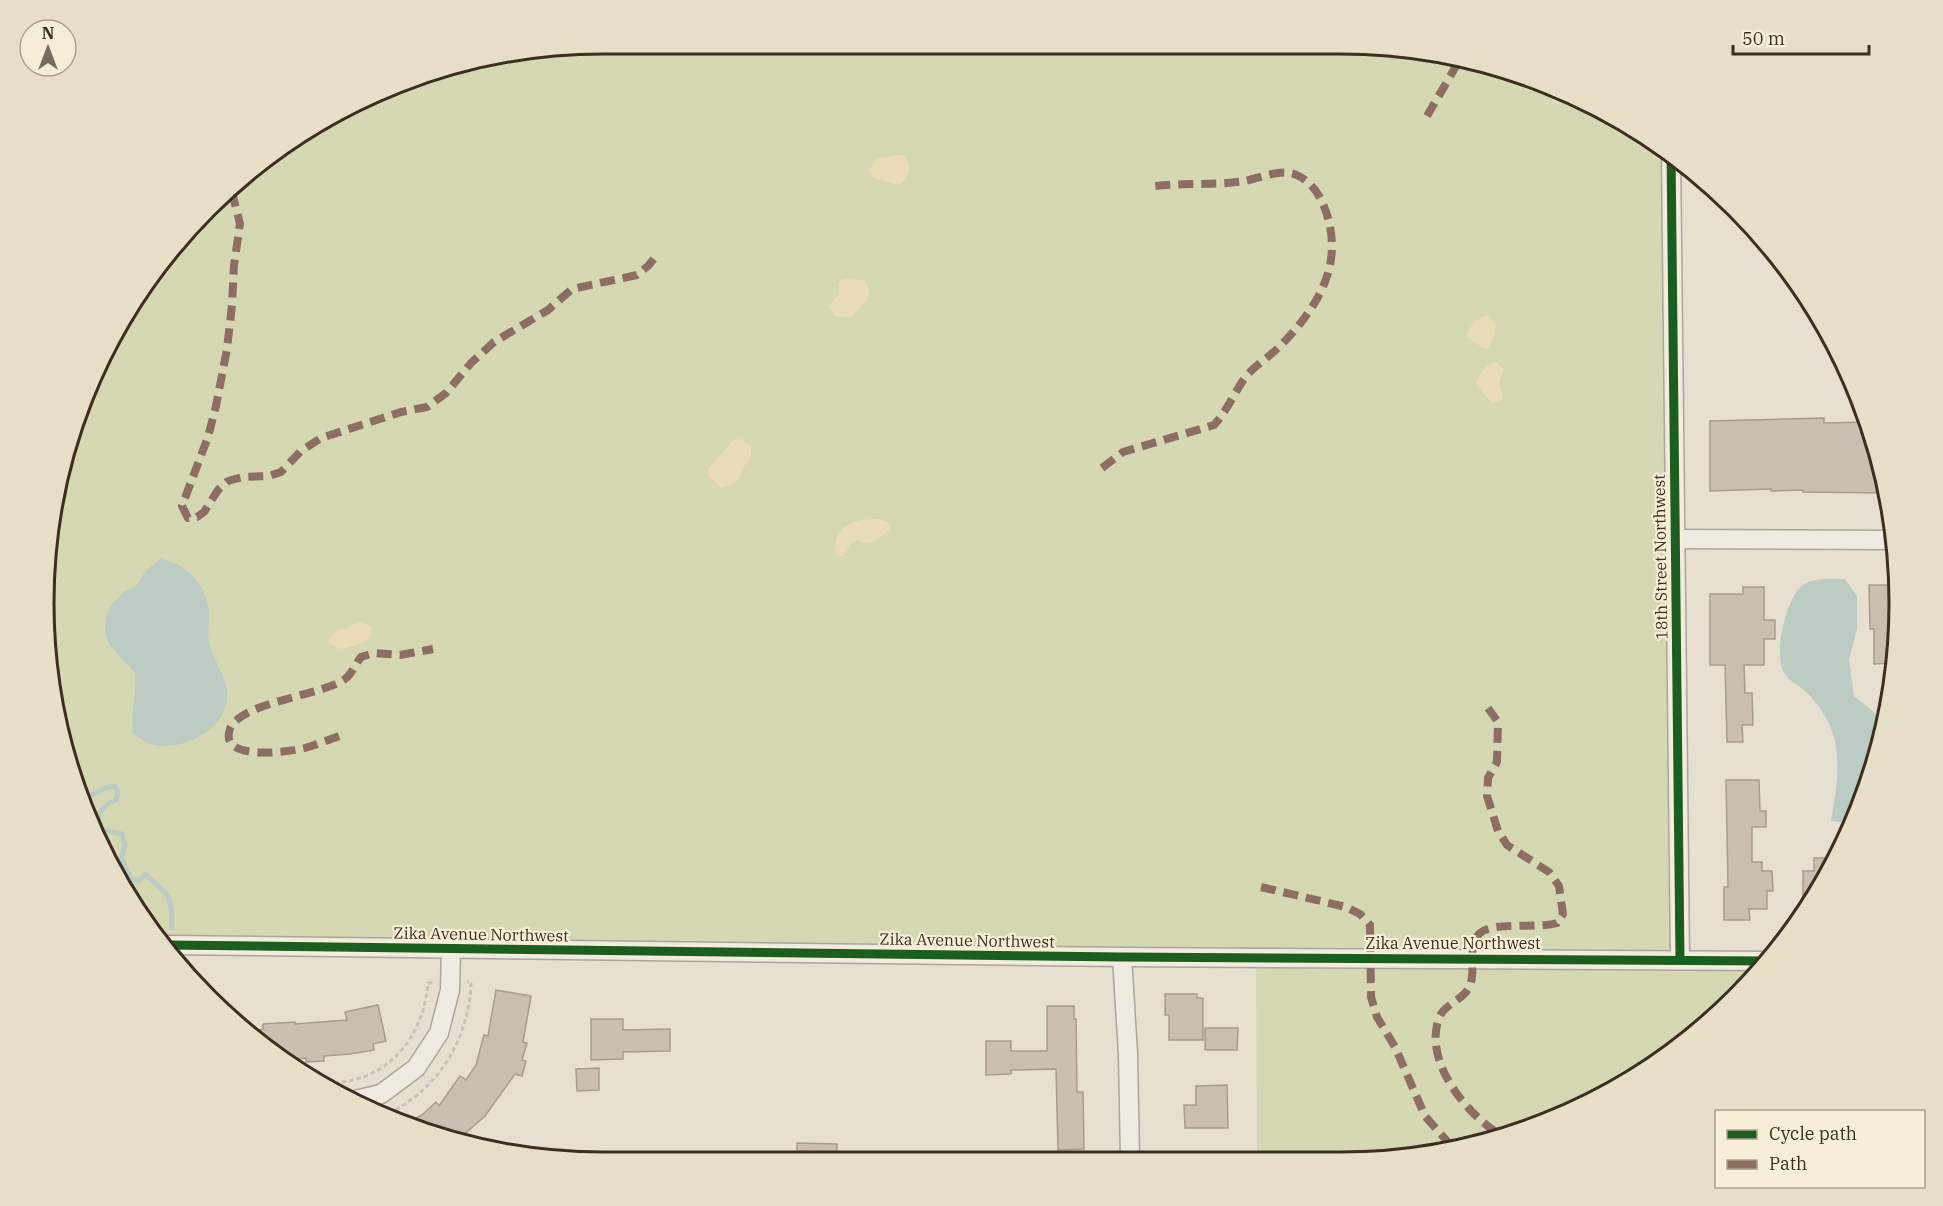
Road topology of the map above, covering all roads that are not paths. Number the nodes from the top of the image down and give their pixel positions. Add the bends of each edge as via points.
1 (1671, 165) edge
2 (1675, 539) junction
3 (1885, 540) edge
4 (174, 945) edge
5 (451, 949) junction
6 (1122, 957) junction
7 (1680, 959) junction
8 (1756, 961) edge
9 (366, 1098) edge
10 (1130, 1152) edge

1 - 2 street, 18th Street Northwest
2 - 3 street
2 - 7 street, 18th Street Northwest
4 - 5 street, Zika Avenue Northwest
5 - 6 street, Zika Avenue Northwest
5 - 9 street via 450,990 439,1033 416,1068 381,1094
6 - 7 street, Zika Avenue Northwest
6 - 10 street
7 - 8 street, Zika Avenue Northwest

